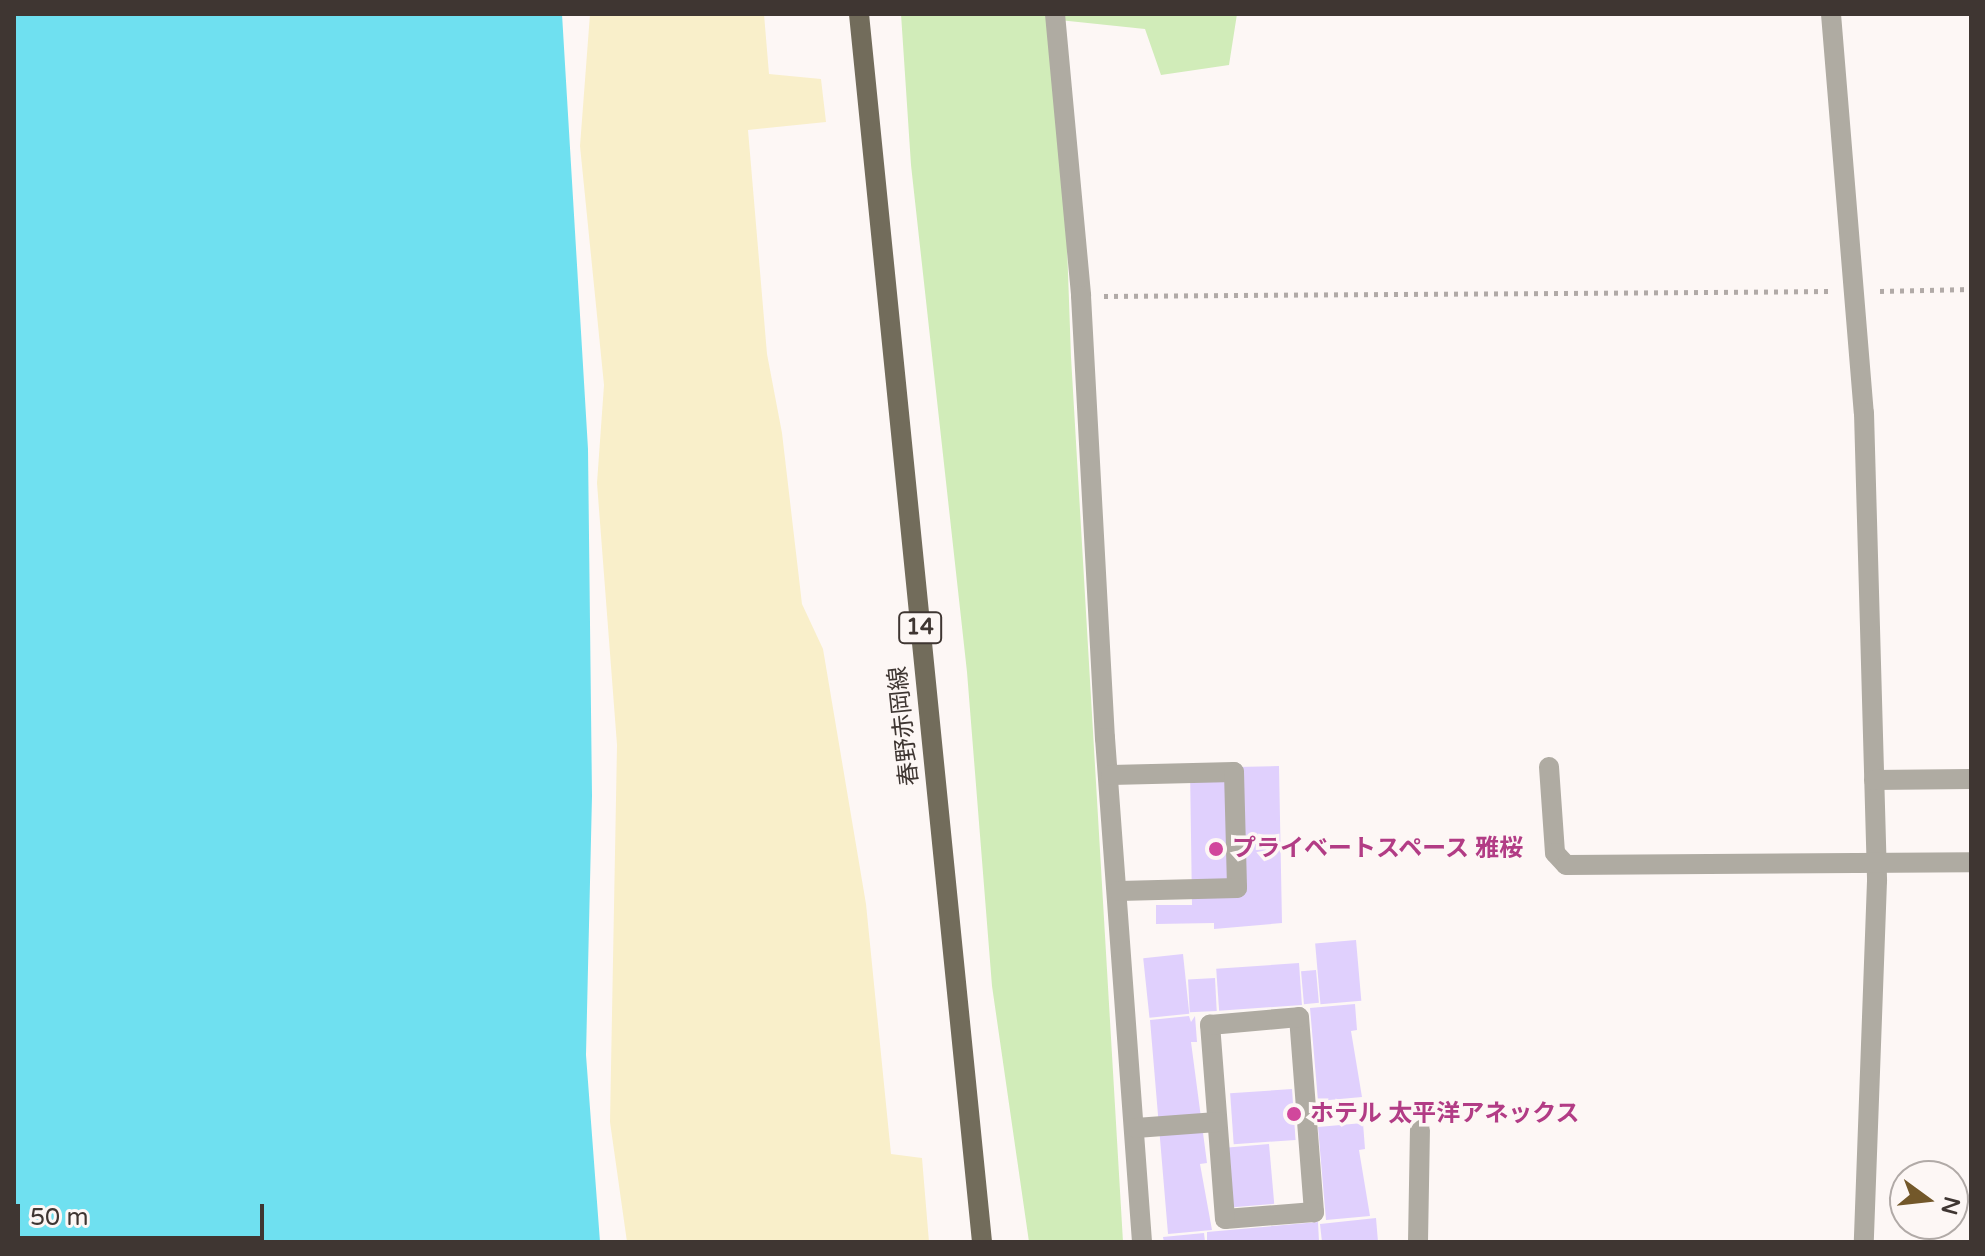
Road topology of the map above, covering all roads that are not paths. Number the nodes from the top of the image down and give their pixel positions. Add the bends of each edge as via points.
1 (859, 14) edge
2 (1055, 14) edge
3 (1831, 14) edge
4 (1549, 767) dead end
5 (1111, 775) junction
6 (1971, 779) edge
7 (1874, 780) junction
8 (1877, 862) junction
9 (1971, 862) edge
10 (1119, 891) junction
11 (1217, 1122) junction
12 (1136, 1128) junction
13 (1420, 1130) dead end
14 (982, 1242) edge
15 (1142, 1242) edge
16 (1418, 1242) edge
17 (1864, 1242) edge

1 - 14 main road, 春野赤岡線 / 14
2 - 5 street via 1081,296
3 - 7 street via 1864,413
4 - 8 street via 1555,853 1566,865
5 - 10 street
5 - 10 street via 1234,772 1237,888
6 - 7 street
7 - 8 street
8 - 9 street
8 - 17 street
10 - 12 street
11 - 11 street via 1225,1219 1314,1212 1299,1017 1210,1025
11 - 12 street
12 - 15 street
13 - 16 street

